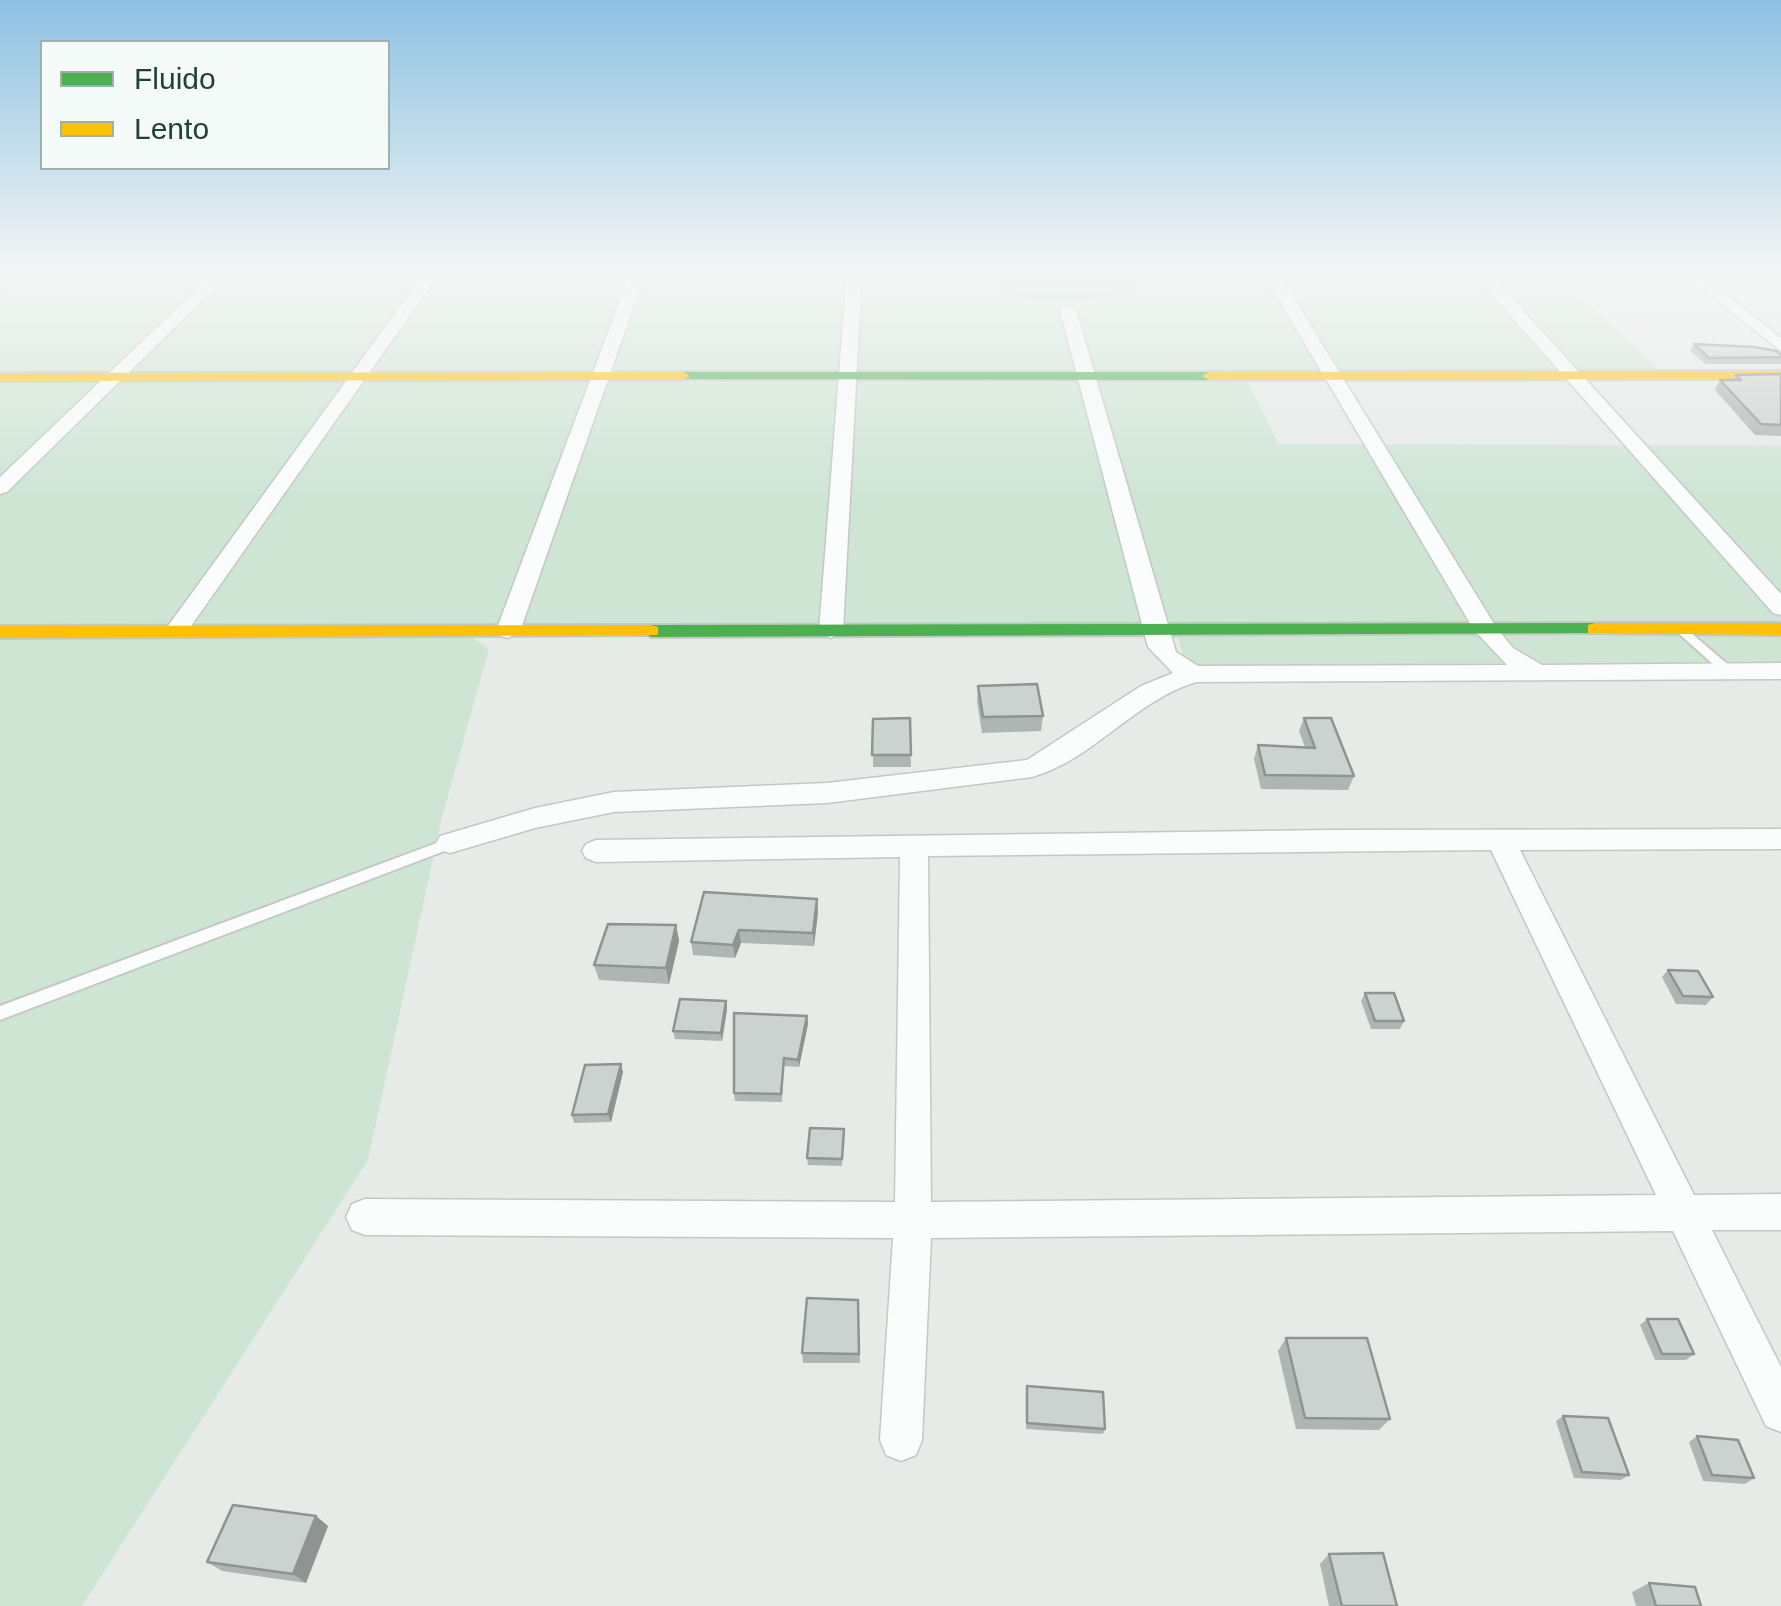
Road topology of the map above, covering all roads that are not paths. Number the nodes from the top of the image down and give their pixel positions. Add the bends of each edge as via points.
1 (149, 346) edge
2 (380, 346) edge
3 (611, 346) edge
4 (850, 346) edge
5 (1078, 346) edge
6 (1314, 346) edge
7 (1545, 346) edge
8 (358, 376) junction
9 (600, 376) junction
10 (848, 376) junction
11 (1087, 376) junction
12 (1332, 376) junction
13 (1572, 376) junction
14 (1781, 376) edge
15 (0, 377) edge
16 (116, 377) junction
17 (0, 488) edge
18 (1781, 608) edge
19 (831, 630) junction
20 (1157, 630) junction
21 (1486, 630) junction
22 (1680, 630) junction
23 (1781, 630) edge
24 (508, 631) junction
25 (0, 632) edge
26 (176, 632) junction
27 (1534, 671) junction
28 (1728, 671) junction
29 (1781, 671) edge
30 (1194, 674) junction
31 (1500, 839) junction
32 (1781, 839) edge
33 (450, 843) joint
34 (914, 846) junction
35 (596, 851) dead end
36 (0, 1012) edge
37 (1781, 1212) edge
38 (1684, 1213) junction
39 (364, 1216) dead end
40 (913, 1220) junction
41 (1781, 1411) edge
42 (901, 1440) dead end

1 - 16 street
2 - 8 street
3 - 9 street
4 - 10 street
5 - 11 street
6 - 12 street
7 - 13 street
8 - 9 street
8 - 16 street
8 - 26 street
9 - 10 street
9 - 24 street
10 - 11 street
10 - 19 street
11 - 12 street
11 - 20 street
12 - 13 street
12 - 21 street
13 - 14 street
13 - 18 street
15 - 16 street
16 - 17 street
19 - 20 street
19 - 24 street
20 - 21 street
20 - 30 street via 1165,658
21 - 22 street
21 - 27 street
22 - 23 street
22 - 28 lane
24 - 26 street
25 - 26 street
27 - 28 street
27 - 30 street
28 - 29 street
30 - 33 street via 1160,682 1032,768 827,793 614,802
31 - 32 street
31 - 34 street
31 - 38 street
33 - 36 lane
34 - 35 street
34 - 40 street
37 - 38 street
38 - 40 street
38 - 41 street
39 - 40 street
40 - 42 street

